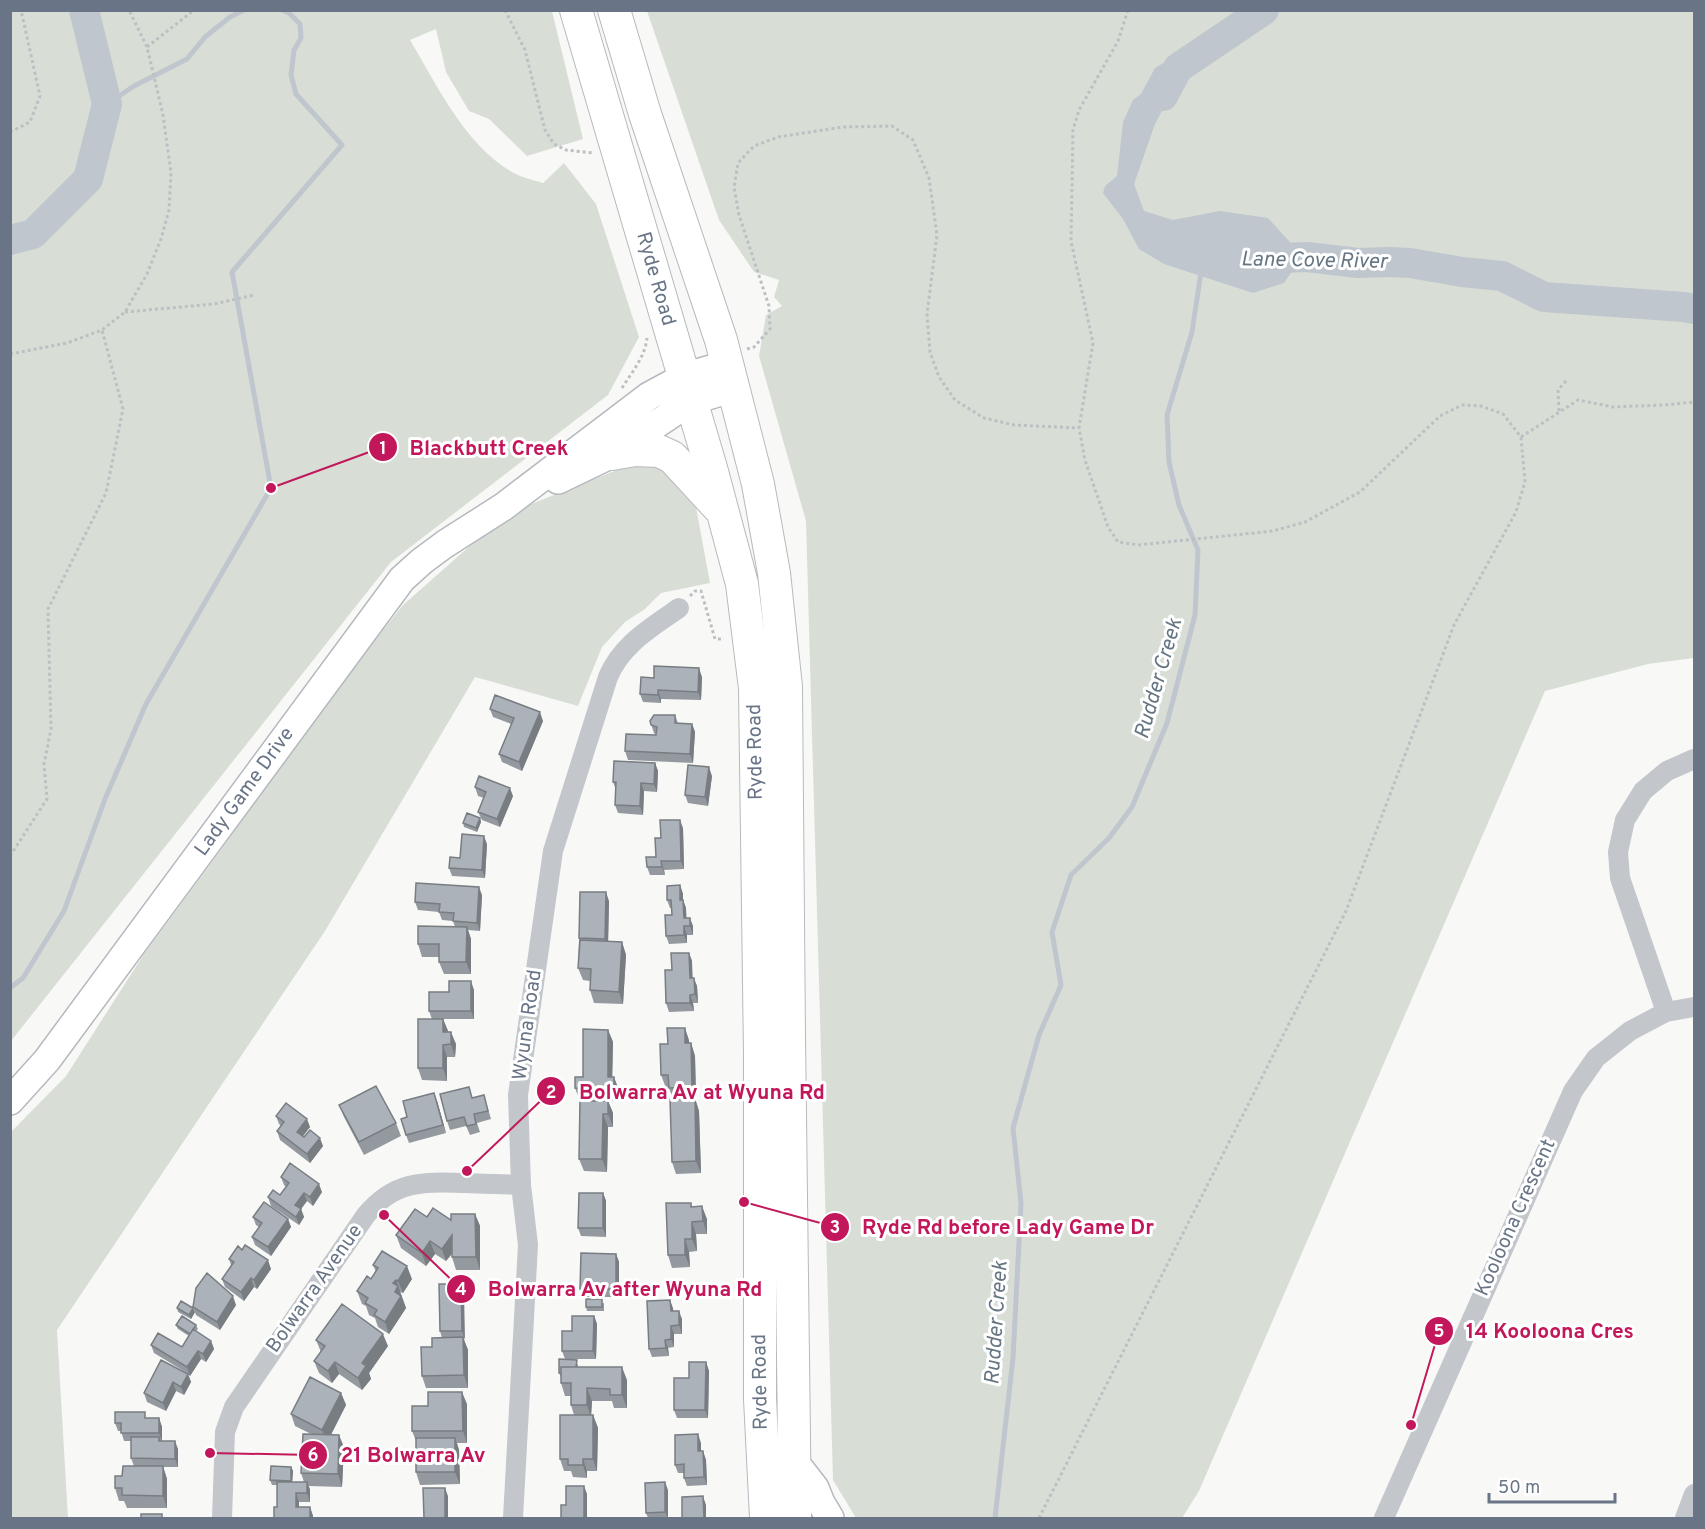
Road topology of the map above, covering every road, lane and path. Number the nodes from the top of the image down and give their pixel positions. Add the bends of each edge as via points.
1 (21, 10) edge
2 (129, 10) edge
3 (194, 10) edge
4 (505, 10) edge
5 (576, 10) edge
6 (614, 10) edge
7 (1128, 10) edge
8 (147, 47) junction
9 (10, 132) edge
10 (595, 153) dead end
11 (254, 295) dead end
12 (125, 312) junction
13 (645, 329) dead end
14 (102, 330) junction
15 (10, 354) edge
16 (736, 367) junction
17 (1566, 381) dead end
18 (621, 389) dead end
19 (687, 389) junction
20 (1695, 402) edge
21 (1559, 411) junction
22 (1079, 428) junction
23 (1521, 437) junction
24 (612, 454) junction
25 (503, 507) junction
26 (724, 513) junction
27 (679, 609) joint
28 (724, 639) dead end
29 (1695, 759) edge
30 (10, 856) edge
31 (1695, 1007) edge
32 (1666, 1012) junction
33 (10, 1101) edge
34 (521, 1185) junction
35 (794, 1461) junction
36 (1695, 1494) edge
37 (222, 1518) edge
38 (513, 1518) edge
39 (766, 1518) edge
40 (795, 1518) edge
41 (830, 1518) edge
42 (1039, 1518) edge
43 (1384, 1518) edge
44 (1685, 1518) edge

1 - 9 path via 40,96 30,122
2 - 8 path
3 - 8 path
4 - 10 path via 525,50 545,130 554,144 566,150
5 - 19 highway, Ryde Road
6 - 16 highway, Ryde Road via 722,340
7 - 22 path via 1118,40 1079,110 1073,130 1071,241 1092,343
8 - 12 path via 171,173 169,210 147,274
11 - 12 path via 214,304
12 - 14 path
13 - 18 path via 646,347
14 - 15 path via 67,343
14 - 30 path via 123,409 106,493 48,609 51,729 44,764 47,799
16 - 19 main road, Lady Game Drive
16 - 22 path via 770,329 769,306 734,187 738,164 754,146 778,137 843,127 892,126 913,140 929,178 937,235 927,314 930,351 939,377 955,400 984,418 1014,425
16 - 35 highway, Ryde Road via 774,573 786,687
17 - 21 path via 1558,390
19 - 24 main road, Lady Game Drive
19 - 25 main road, Lady Game Drive via 649,396
19 - 26 highway, Ryde Road
20 - 21 path via 1613,407 1578,400
21 - 23 path
22 - 23 path via 1085,460 1108,527 1118,542 1138,545 1273,531 1305,522 1360,492 1440,416 1462,405 1481,406 1503,414
23 - 42 path via 1525,482 1516,512 1454,624 1346,911
24 - 25 main road, Lady Game Drive
24 - 26 highway via 634,450 672,457
25 - 33 main road, Lady Game Drive via 402,579 46,1060
26 - 39 highway, Ryde Road via 742,584 755,688 760,1399
27 - 28 path via 695,591 700,591 715,639
27 - 34 street, Wyuna Road via 635,639 613,665 553,850 518,1095
29 - 32 street via 1666,771 1643,790 1625,820 1618,852 1620,878
31 - 32 street, Kooloona Crescent
32 - 43 street, Kooloona Crescent via 1630,1031 1596,1058 1573,1091
34 - 37 street, Bolwarra Avenue via 427,1182 409,1185 377,1202 234,1407 225,1432
34 - 38 street, Wyuna Road via 528,1245
35 - 40 highway, Ryde Road
35 - 41 main road via 815,1488
36 - 44 street

